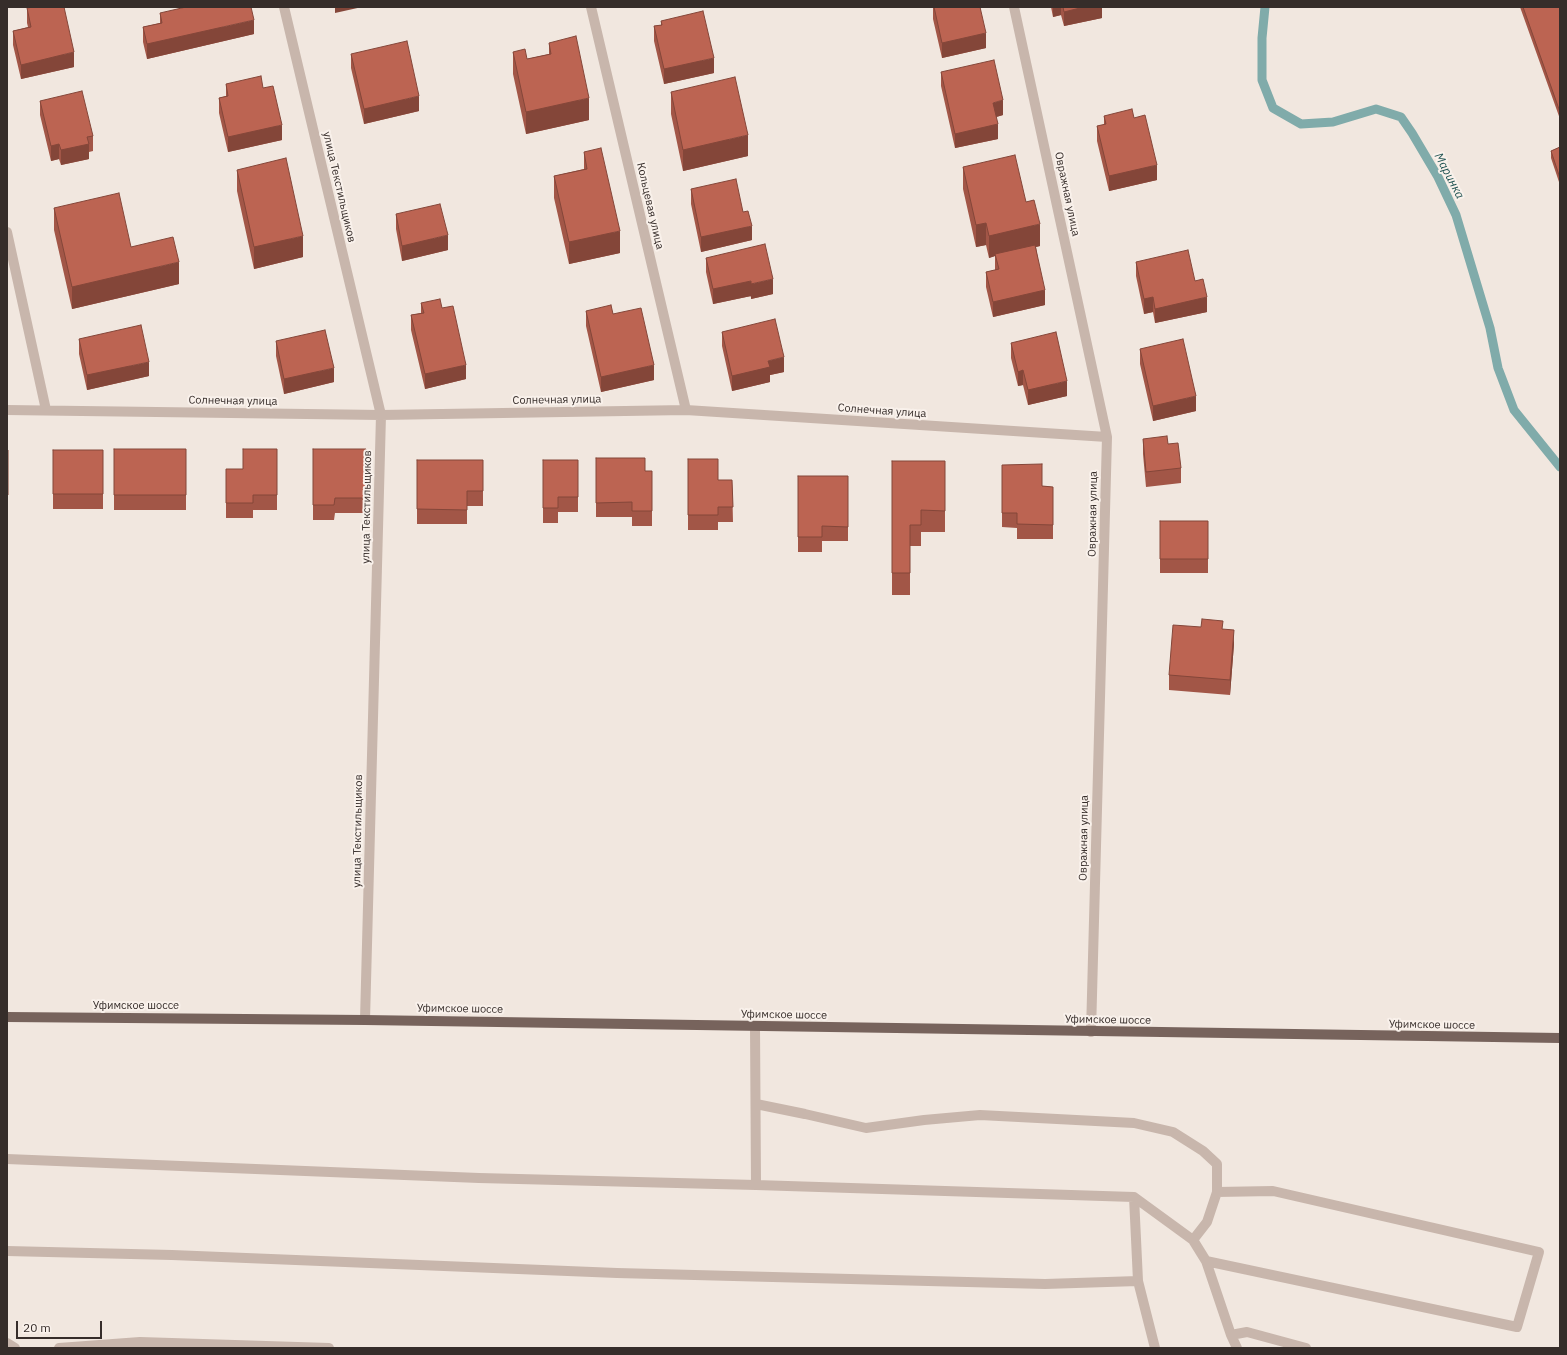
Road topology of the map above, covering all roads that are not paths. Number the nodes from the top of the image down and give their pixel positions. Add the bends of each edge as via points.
1 (284, 7) edge
2 (591, 7) edge
3 (1014, 7) edge
4 (7, 232) edge
5 (7, 410) edge
6 (46, 410) junction
7 (686, 410) junction
8 (381, 415) junction
9 (1107, 437) junction
10 (7, 1017) edge
11 (365, 1020) junction
12 (756, 1026) junction
13 (1091, 1032) junction
14 (1560, 1038) edge
15 (756, 1104) junction
16 (7, 1159) edge
17 (756, 1185) junction
18 (1217, 1192) junction
19 (1134, 1197) junction
20 (1193, 1240) junction
21 (7, 1251) edge
22 (1206, 1261) junction
23 (1138, 1281) junction
24 (1231, 1335) junction
25 (7, 1343) edge
26 (15, 1348) edge
27 (59, 1348) edge
28 (329, 1348) edge
29 (1155, 1348) edge
30 (1237, 1348) edge
31 (1306, 1348) edge

1 - 8 street, улица Текстильщиков
2 - 7 street, Кольцевая улица
3 - 9 street, Овражная улица
4 - 6 street
5 - 6 street, Солнечная улица
6 - 8 street, Солнечная улица
7 - 8 street, Солнечная улица
7 - 9 street, Солнечная улица
8 - 11 street, улица Текстильщиков
9 - 13 street, Овражная улица
10 - 11 main road, Уфимское шоссе
11 - 12 main road, Уфимское шоссе
12 - 13 main road, Уфимское шоссе
12 - 15 street
13 - 14 main road, Уфимское шоссе
15 - 17 street
15 - 18 street via 866,1128 980,1115 1134,1123 1173,1132 1203,1151 1218,1164
16 - 17 street via 479,1178
17 - 19 street
18 - 20 street via 1207,1222
18 - 22 street via 1273,1191 1539,1252 1517,1327
19 - 20 street
19 - 23 street
20 - 22 street
21 - 23 street via 617,1273 1044,1284
22 - 24 street
23 - 29 street
24 - 30 street
24 - 31 street via 1248,1332
25 - 26 street
27 - 28 street via 140,1342

